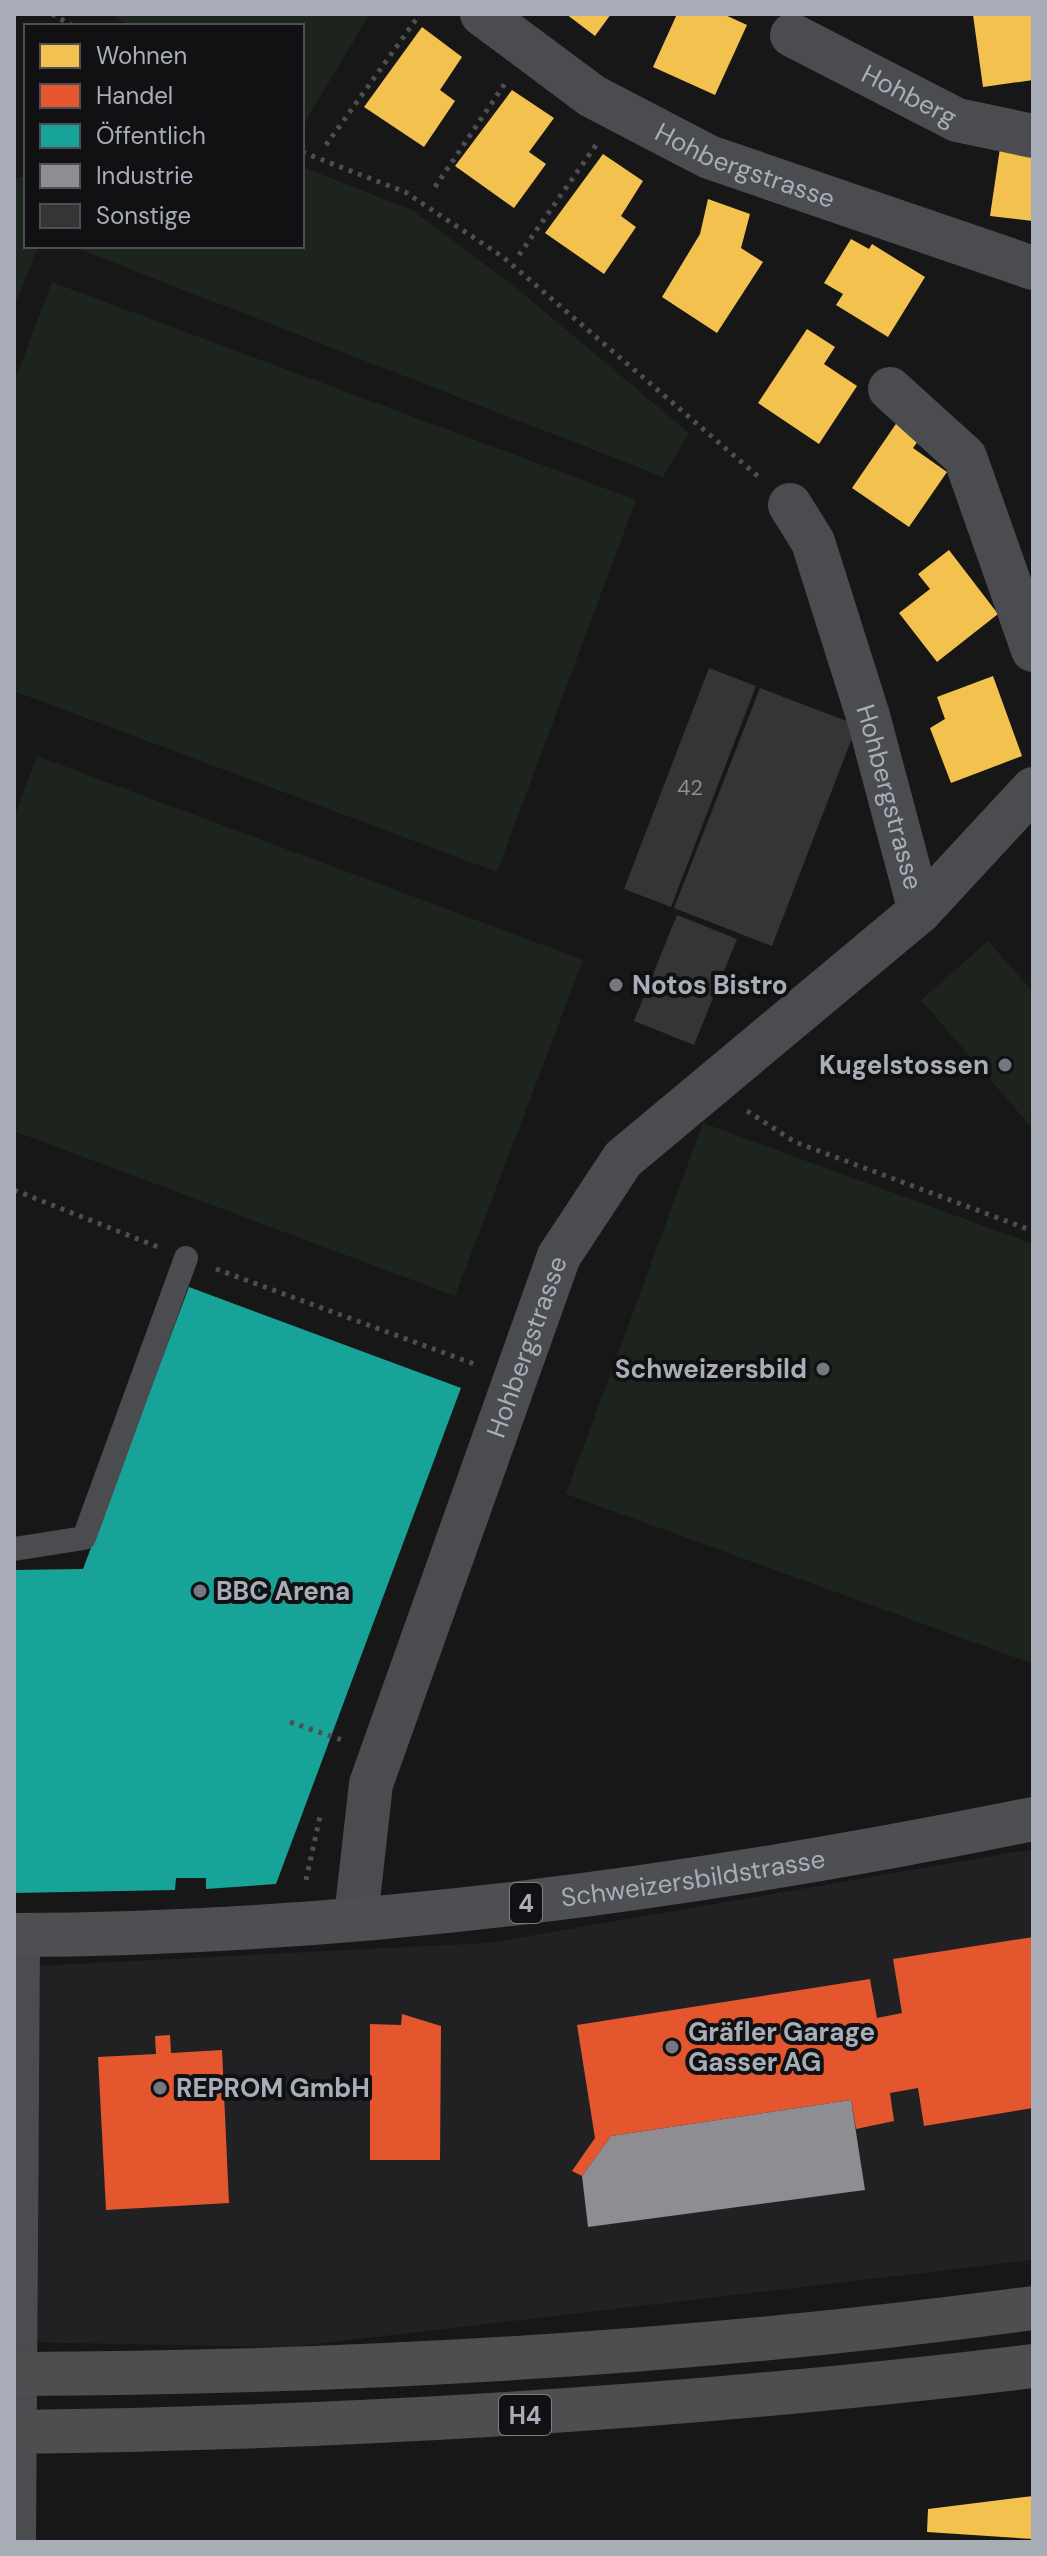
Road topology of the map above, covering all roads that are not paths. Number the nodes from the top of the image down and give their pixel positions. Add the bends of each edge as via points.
1 (482, 14) edge
2 (792, 35) dead end
3 (1033, 136) edge
4 (1033, 268) edge
5 (890, 389) dead end
6 (790, 505) road end
7 (1033, 650) edge
8 (1033, 789) edge
9 (920, 911) junction
10 (186, 1258) road end
11 (14, 1549) edge
12 (1033, 1819) edge
13 (356, 1917) junction
14 (16, 1935) edge
15 (16, 2266) edge
16 (1033, 2308) edge
17 (1033, 2366) edge
18 (14, 2374) edge
19 (14, 2432) edge
20 (14, 2539) edge

1 - 4 street, Hohbergstrasse via 592,96 709,157
2 - 3 street, Hohberg via 957,120
5 - 7 street via 965,457
6 - 9 street, Hohbergstrasse via 813,542 868,716
8 - 9 street, Hohbergstrasse
9 - 13 street, Hohbergstrasse via 623,1159 559,1256 371,1784
10 - 11 lane via 84,1538
12 - 13 main road, Schweizersbildstrasse / 4 via 816,1861 600,1894
13 - 14 main road, Schweizersbildstrasse / 4
14 - 15 street
15 - 20 street
16 - 18 highway, H4 via 529,2357
17 - 19 highway, H4 via 520,2416

